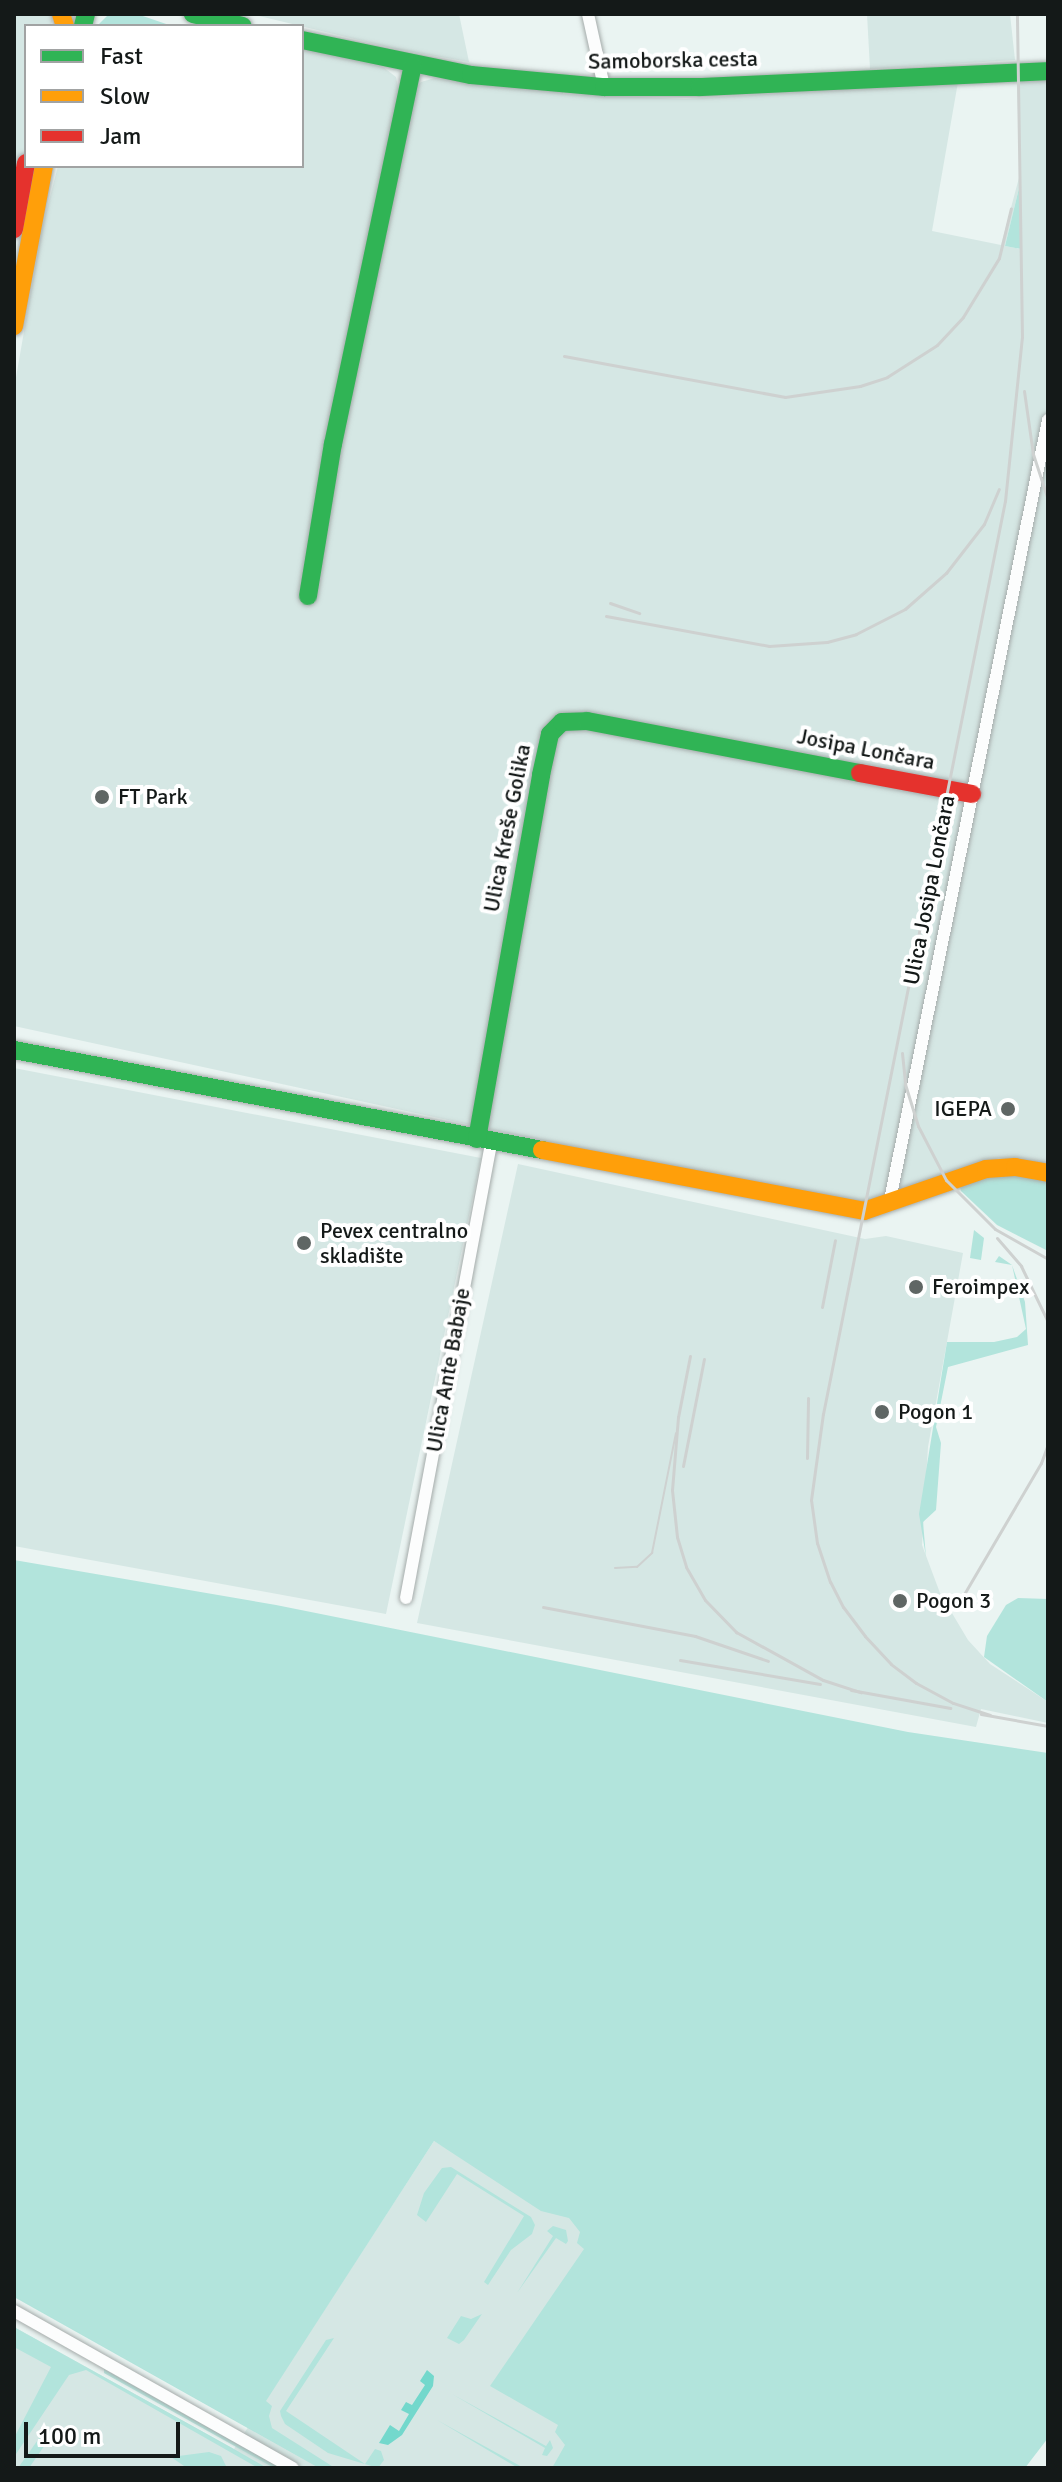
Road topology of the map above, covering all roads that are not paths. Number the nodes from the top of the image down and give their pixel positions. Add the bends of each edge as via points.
1 (193, 14) edge
2 (588, 14) edge
3 (235, 24) edge
4 (304, 40) edge
5 (413, 65) junction
6 (1048, 71) edge
7 (604, 87) junction
8 (25, 168) edge
9 (44, 168) edge
10 (14, 229) edge
11 (14, 326) edge
12 (1048, 420) edge
13 (308, 596) dead end
14 (751, 752) joint
15 (972, 794) junction
16 (14, 1050) edge
17 (484, 1140) junction
18 (1048, 1173) edge
19 (888, 1206) junction
20 (406, 1598) dead end
21 (14, 2311) edge
22 (293, 2468) edge

1 - 3 street
2 - 7 street
4 - 5 street, Samoborska cesta
5 - 7 street, Samoborska cesta
5 - 13 street via 333,444
6 - 7 street, Samoborska cesta
8 - 10 street
9 - 11 street
12 - 15 street, Ulica Josipa Lončara
14 - 15 street, Josipa Lončara
14 - 17 street, Ulica Kreše Golika via 587,721 562,722 550,734 513,918
15 - 19 street, Ulica Josipa Lončara
16 - 17 street
17 - 19 street via 825,1206 864,1211
17 - 20 street, Ulica Ante Babaje
18 - 19 street via 986,1169
21 - 22 street

